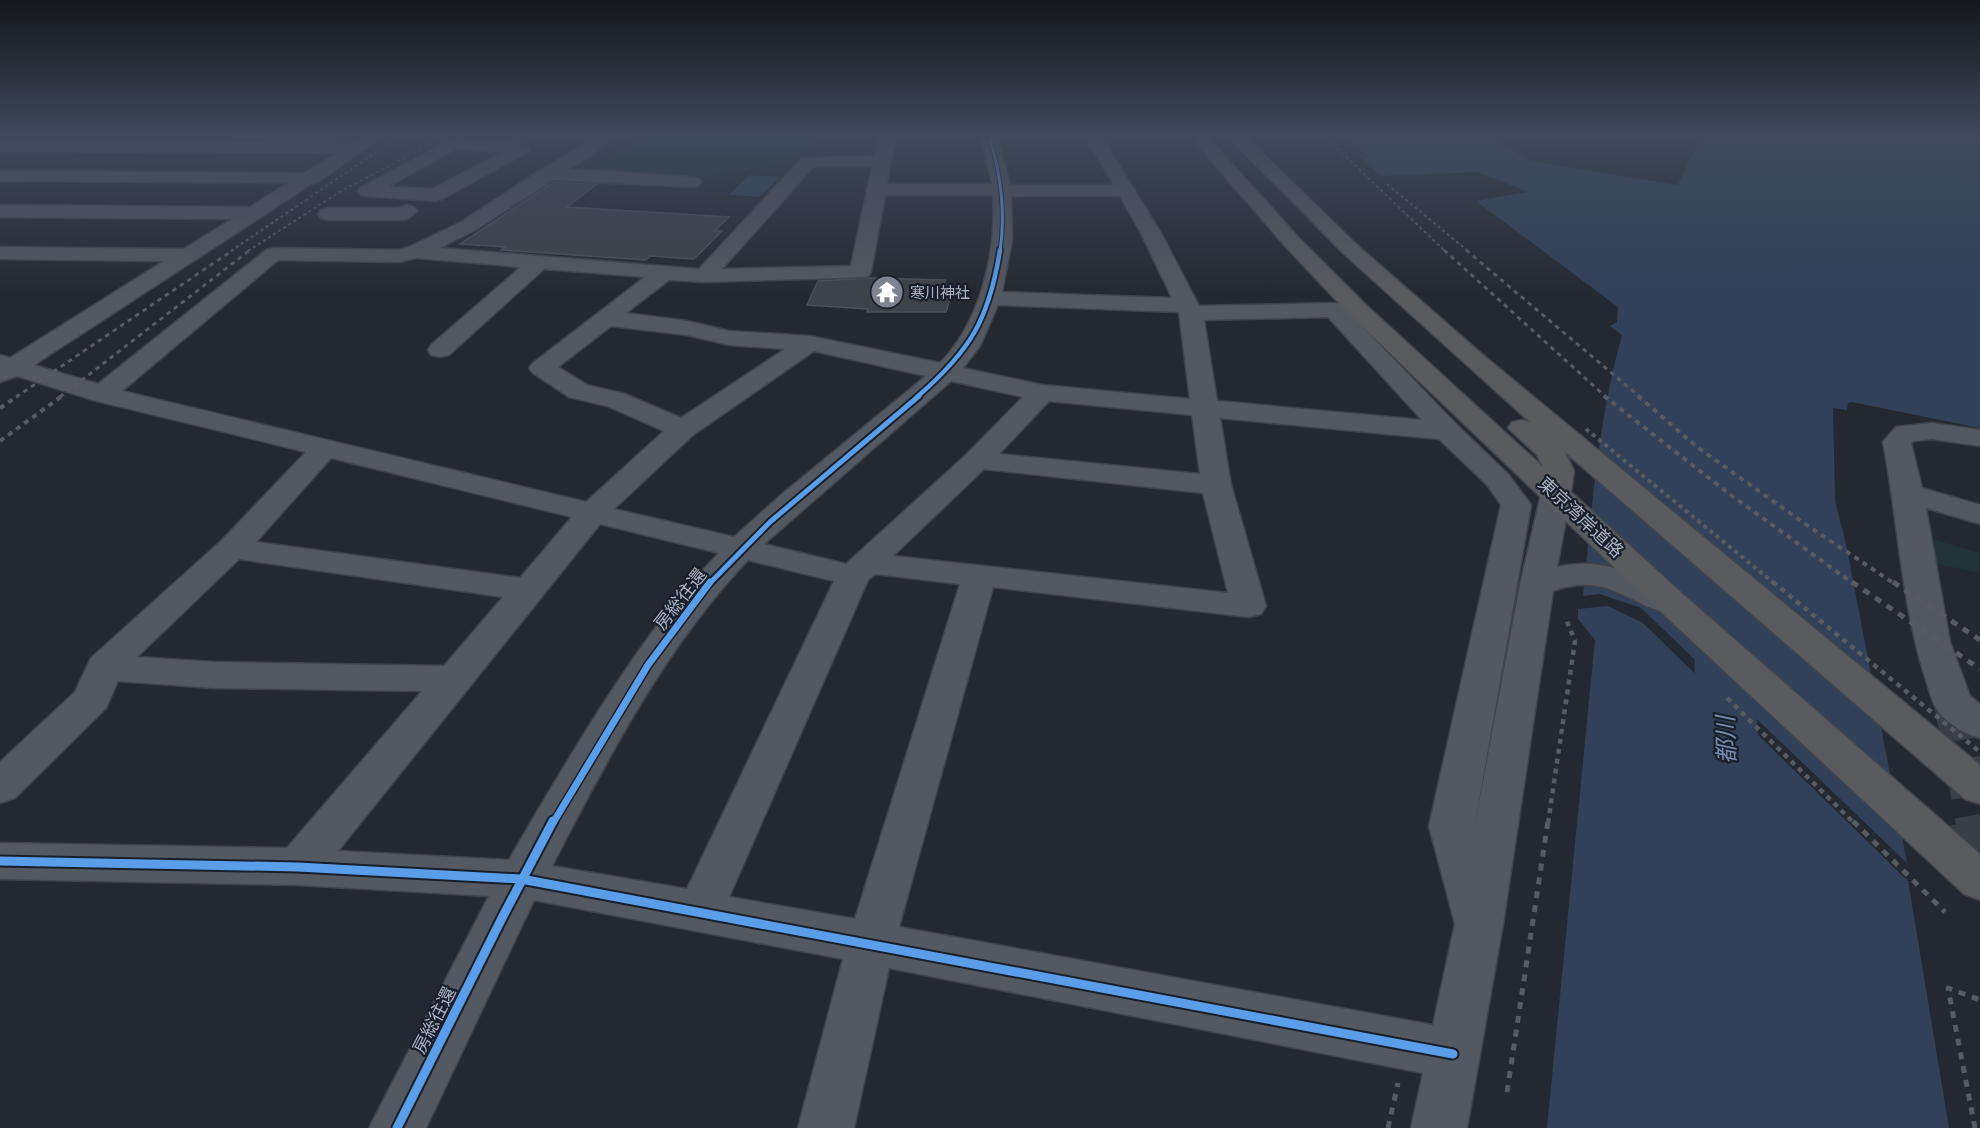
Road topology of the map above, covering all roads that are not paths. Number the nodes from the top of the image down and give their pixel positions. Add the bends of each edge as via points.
1 (78, 189) edge
2 (295, 189) edge
3 (371, 189) edge
4 (447, 189) edge
5 (525, 189) edge
6 (784, 189) edge
7 (877, 189) joint
8 (1245, 189) edge
9 (1272, 189) edge
10 (1288, 189) edge
11 (1000, 191) junction
12 (1125, 191) joint
13 (435, 195) junction
14 (0, 211) edge
15 (33, 211) junction
16 (255, 213) junction
17 (328, 214) dead end
18 (0, 227) edge
19 (416, 252) junction
20 (0, 253) edge
21 (190, 255) junction
22 (539, 262) junction
23 (664, 273) junction
24 (704, 276) junction
25 (988, 298) junction
26 (1190, 309) junction
27 (1346, 310) junction
28 (606, 318) junction
29 (810, 343) junction
30 (440, 350) dead end
31 (5, 369) edge
32 (944, 371) junction
33 (1042, 393) junction
34 (102, 394) junction
35 (1206, 409) junction
36 (683, 429) junction
37 (1447, 431) junction
38 (1980, 438) edge
39 (324, 449) junction
40 (977, 460) junction
41 (1216, 485) junction
42 (1908, 493) junction
43 (1556, 494) junction
44 (594, 511) junction
45 (1980, 515) edge
46 (742, 547) junction
47 (232, 548) junction
48 (860, 569) junction
49 (980, 576) junction
50 (1537, 585) junction
51 (529, 590) junction
52 (1673, 604) junction
53 (104, 667) junction
54 (455, 679) junction
55 (1967, 714) tunnel mouth
56 (0, 787) edge
57 (1980, 788) edge
58 (0, 861) edge
59 (298, 867) junction
60 (521, 879) junction
61 (1980, 881) edge
62 (700, 911) junction
63 (1479, 924) junction
64 (871, 943) junction
65 (1453, 1054) junction
66 (397, 1128) edge
67 (826, 1128) edge
68 (1439, 1128) edge

1 - 15 street
2 - 16 street
3 - 13 street via 367,191
4 - 13 street
5 - 19 street via 468,226
6 - 24 street
7 - 11 street
7 - 24 street via 860,272
8 - 27 highway, 東京湾岸道路
9 - 43 highway via 1458,373 1550,452 1559,465 1561,477
10 - 57 highway via 1474,360
11 - 12 street
11 - 25 street, 房総往還 via 1003,223
12 - 26 street
13 - 17 street via 402,214
14 - 15 street
15 - 16 street
15 - 18 street
16 - 21 street
19 - 22 street
19 - 34 street via 399,256 273,254
20 - 21 street
21 - 31 street
22 - 23 street
22 - 30 street
23 - 24 street
23 - 28 street
25 - 26 street
25 - 32 street, 房総往還 via 969,345
26 - 27 street
26 - 35 street
27 - 37 street
27 - 43 highway, 東京湾岸道路
28 - 29 street via 687,328 729,338
28 - 36 street via 542,368 578,391 616,400
29 - 32 street
29 - 36 street
31 - 34 street
32 - 33 street
32 - 46 street, 房総往還
33 - 35 street
33 - 40 street
34 - 39 street
35 - 37 street
35 - 41 street
36 - 44 street
37 - 63 street via 1497,480 1516,505 1452,826
38 - 42 street via 1932,431 1906,433 1897,442
39 - 44 street
39 - 47 street
40 - 41 street
40 - 48 street
41 - 49 street via 1249,606
42 - 45 street
42 - 55 street via 1932,642
43 - 50 street
43 - 52 highway, 東京湾岸道路
44 - 46 street
44 - 51 street
46 - 48 street
46 - 60 street, 房総往還 via 707,586 641,675 580,771
47 - 51 street
47 - 53 street
48 - 49 street
48 - 62 street
49 - 64 street
50 - 52 street via 1557,576 1597,573 1632,584
50 - 63 street
51 - 54 street
52 - 61 highway, 東京湾岸道路
53 - 54 street via 213,675
53 - 56 street via 92,699
54 - 59 street
58 - 59 street
59 - 60 street
60 - 62 street
60 - 66 street, 房総往還
62 - 64 street
63 - 65 street
64 - 65 street
64 - 67 street
65 - 68 street

